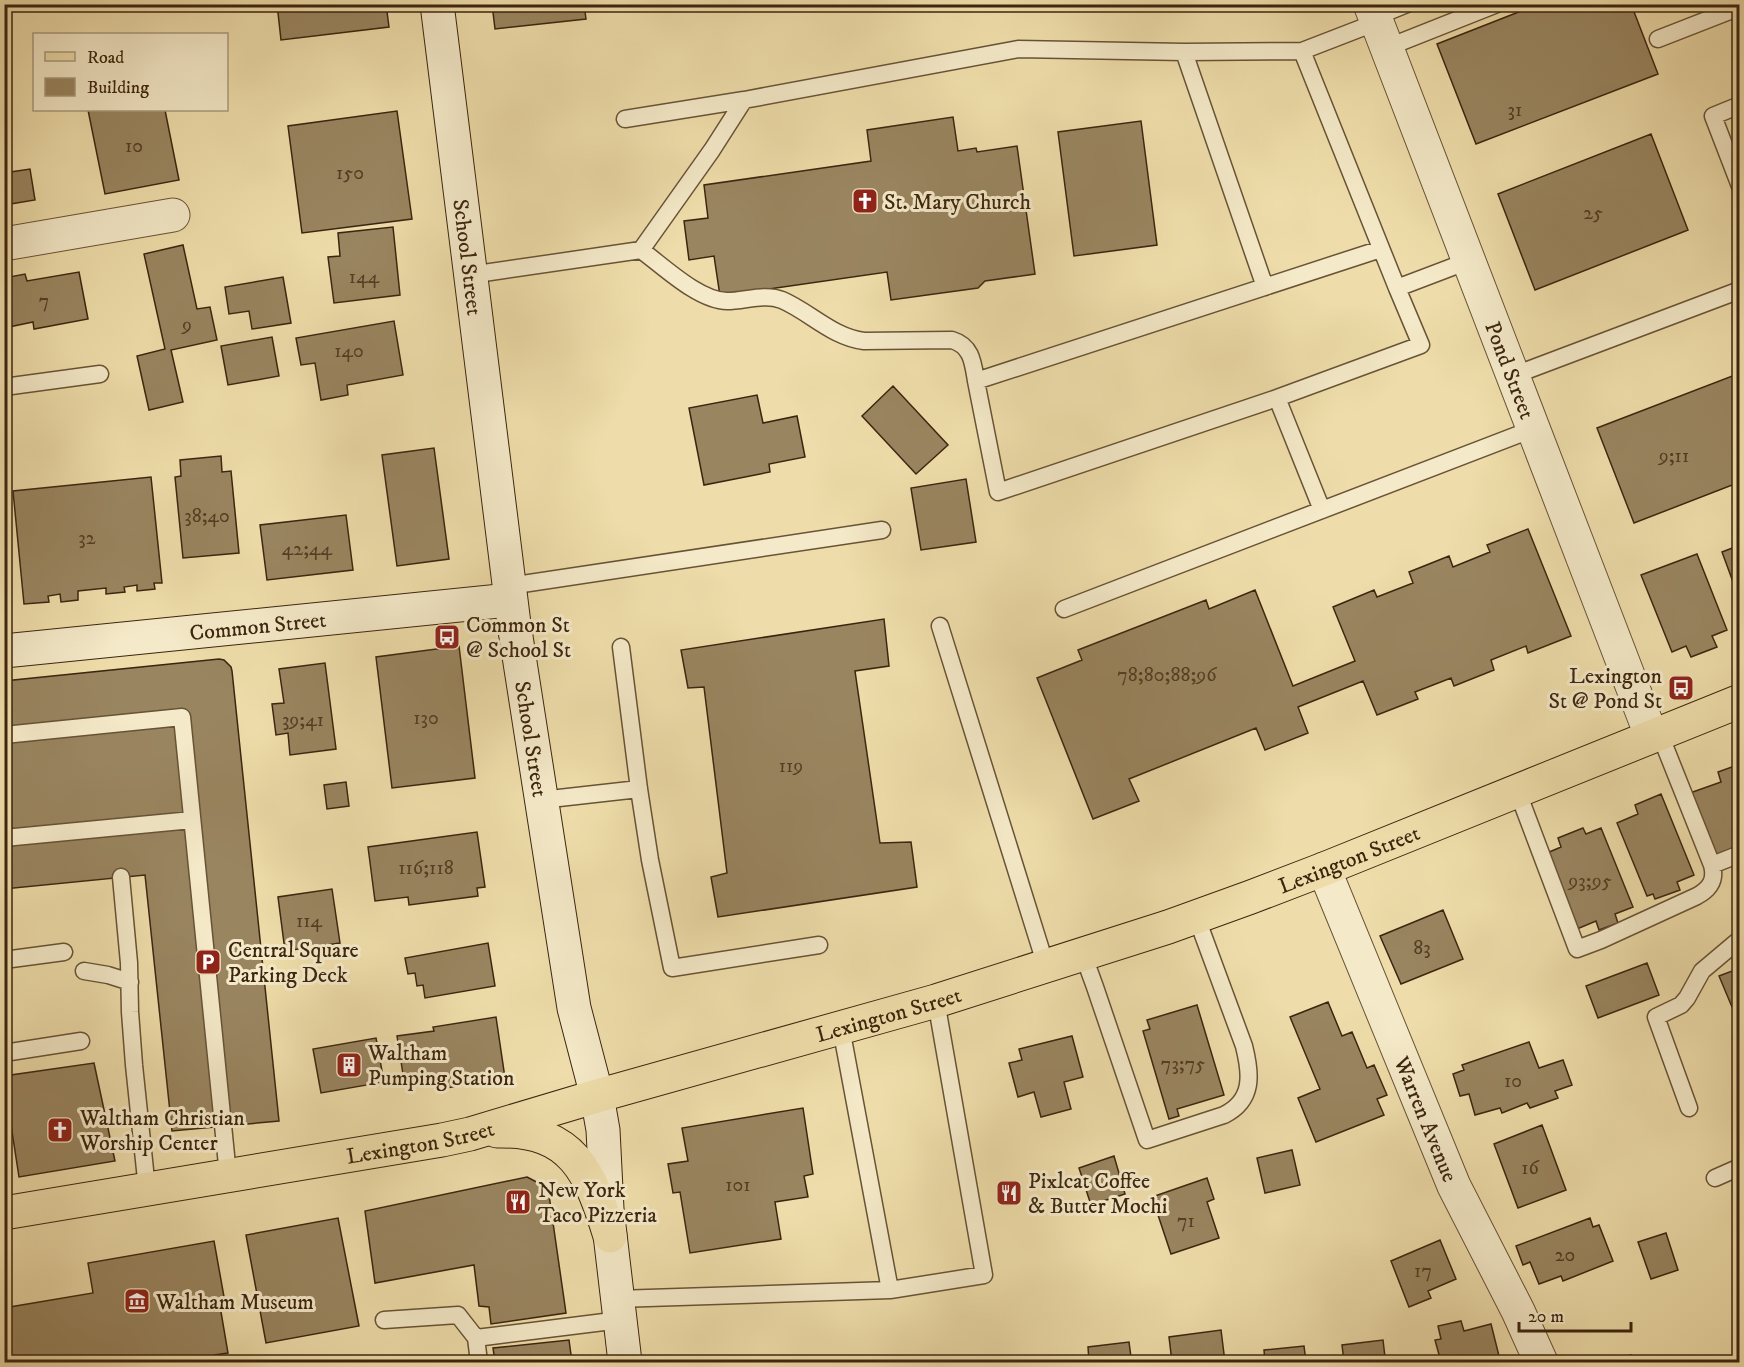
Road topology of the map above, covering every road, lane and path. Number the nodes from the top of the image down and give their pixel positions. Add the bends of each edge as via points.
1 (437, 4) edge
2 (1407, 4) edge
3 (1497, 4) edge
4 (1740, 8) edge
5 (1377, 23) edge
6 (1658, 39) dead end
7 (1302, 51) junction
8 (1184, 52) junction
9 (744, 100) junction
10 (1740, 105) edge
11 (625, 119) dead end
12 (1740, 186) edge
13 (173, 215) dead end
14 (4, 243) edge
15 (1382, 249) junction
16 (641, 250) junction
17 (1468, 261) junction
18 (470, 275) junction
19 (1265, 287) junction
20 (1397, 288) junction
21 (1740, 290) edge
22 (100, 374) dead end
23 (1512, 376) junction
24 (976, 381) junction
25 (4, 387) edge
26 (1277, 398) junction
27 (1533, 429) junction
28 (1322, 510) junction
29 (882, 531) dead end
30 (509, 593) junction
31 (1064, 609) dead end
32 (940, 626) dead end
33 (621, 647) dead end
34 (4, 651) edge
35 (1740, 701) edge
36 (1655, 734) junction
37 (4, 735) edge
38 (639, 789) junction
39 (1517, 790) junction
40 (541, 800) junction
41 (192, 820) junction
42 (4, 838) edge
43 (1740, 854) edge
44 (1712, 865) junction
45 (1324, 869) junction
46 (121, 877) dead end
47 (1196, 916) junction
48 (1740, 939) edge
49 (819, 945) dead end
50 (64, 952) dead end
51 (1083, 954) junction
52 (4, 960) edge
53 (1046, 966) junction
54 (84, 971) dead end
55 (129, 982) junction
56 (936, 1001) junction
57 (841, 1028) junction
58 (81, 1041) dead end
59 (4, 1053) edge
60 (597, 1096) junction
61 (1689, 1108) dead end
62 (470, 1134) junction
63 (1740, 1167) edge
64 (228, 1175) junction
65 (1715, 1178) dead end
66 (147, 1188) junction
67 (4, 1213) edge
68 (610, 1236) junction
69 (890, 1290) junction
70 (619, 1310) junction
71 (384, 1320) dead end
72 (476, 1338) junction
73 (479, 1362) edge
74 (625, 1362) edge
75 (1541, 1362) edge

1 - 18 street, School Street
2 - 5 lane
3 - 5 lane
4 - 6 lane
5 - 7 lane
5 - 17 street, Pond Street
7 - 8 lane
7 - 15 lane
8 - 9 lane via 1018,49
8 - 19 lane
9 - 11 lane
9 - 16 lane
10 - 12 lane via 1713,116
13 - 14 street
15 - 19 lane
15 - 20 lane
16 - 18 lane
16 - 24 lane via 695,290 714,299 782,300 852,339 958,342 972,357
17 - 20 lane
17 - 23 street, Pond Street
18 - 30 street, School Street
19 - 24 lane
20 - 26 lane via 1421,345
21 - 23 lane
22 - 25 lane
23 - 27 street, Pond Street
24 - 26 lane via 998,492
26 - 28 lane
27 - 28 lane
27 - 36 street, Pond Street
28 - 31 lane
29 - 30 lane
30 - 34 street, Common Street
30 - 40 street, School Street
32 - 53 lane
33 - 38 lane
35 - 36 main road, Lexington Street
36 - 39 main road, Lexington Street
36 - 44 lane
37 - 41 lane via 182,717
38 - 40 lane
38 - 49 lane via 672,968
39 - 44 lane via 1577,949 1703,893 1714,877
39 - 45 main road, Lexington Street
40 - 60 street, School Street via 574,1008
41 - 42 lane
41 - 64 lane
43 - 44 lane
45 - 47 main road, Lexington Street
45 - 75 street, Warren Avenue via 1454,1186
46 - 55 lane
47 - 51 main road, Lexington Street
47 - 51 lane via 1244,1046 1250,1077 1247,1091 1233,1110 1147,1140
48 - 61 lane via 1702,971 1681,1005 1656,1017
50 - 52 lane
51 - 53 main road, Lexington Street
53 - 56 main road, Lexington Street
54 - 55 lane
55 - 66 lane
56 - 57 main road, Lexington Street
56 - 69 lane via 984,1275
57 - 60 main road, Lexington Street
57 - 69 lane
58 - 59 lane
60 - 62 main road, Lexington Street
60 - 68 street, School Street
62 - 64 main road, Lexington Street
62 - 68 main road via 532,1134 565,1148 590,1182
63 - 65 lane
64 - 66 main road, Lexington Street
66 - 67 main road, Lexington Street
68 - 70 street, School Street
69 - 70 lane
70 - 72 lane
70 - 74 street, School Street
71 - 72 lane via 458,1315
72 - 73 lane

